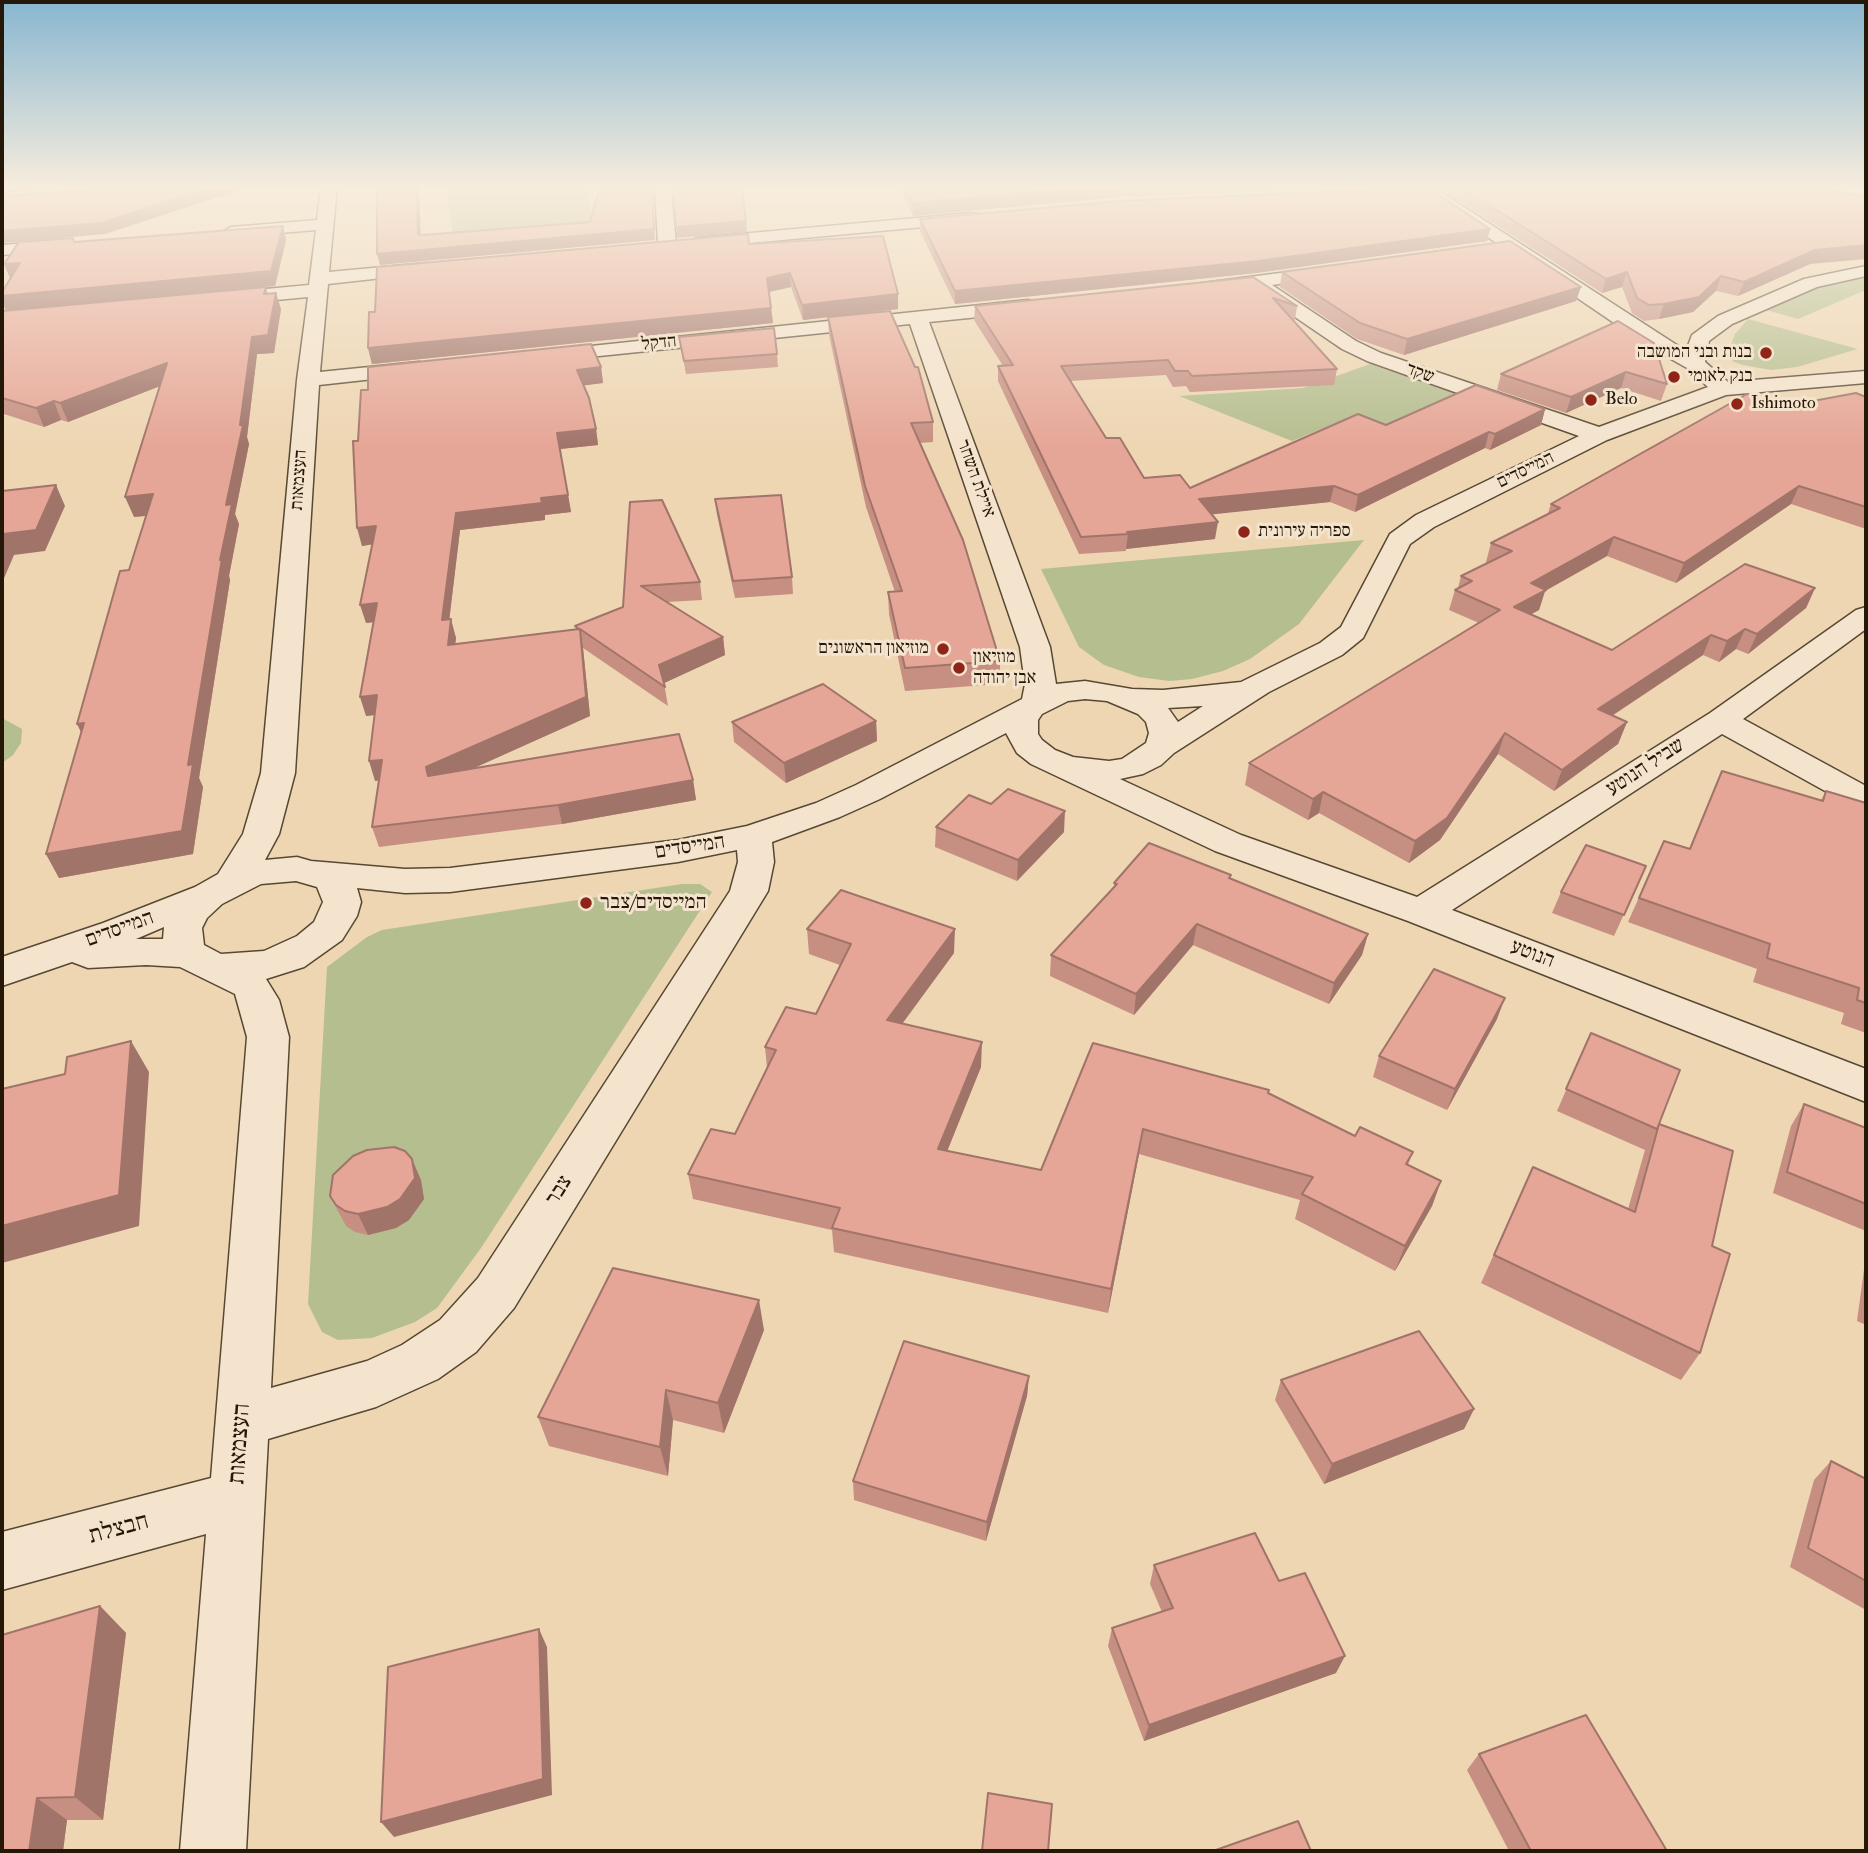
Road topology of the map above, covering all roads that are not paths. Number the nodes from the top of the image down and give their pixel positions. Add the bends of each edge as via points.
1 (319, 273) edge
2 (393, 273) edge
3 (1317, 273) edge
4 (1551, 273) edge
5 (1855, 273) edge
6 (1256, 282) junction
7 (318, 284) junction
8 (1188, 289) edge
9 (208, 300) edge
10 (1053, 303) edge
11 (918, 318) junction
12 (1630, 326) junction
13 (1711, 330) junction
14 (516, 359) edge
15 (1694, 364) junction
16 (433, 367) edge
17 (1866, 377) edge
18 (308, 380) junction
19 (1723, 389) junction
20 (1599, 435) junction
21 (1866, 617) edge
22 (1032, 640) junction
23 (1258, 685) junction
24 (1120, 695) junction
25 (1034, 706) junction
26 (1721, 720) junction
27 (1156, 752) junction
28 (1053, 761) junction
29 (917, 768) junction
30 (278, 773) junction
31 (1866, 800) edge
32 (1196, 829) junction
33 (754, 836) junction
34 (306, 871) junction
35 (450, 880) junction
36 (220, 889) junction
37 (1421, 912) junction
38 (322, 935) junction
39 (204, 961) junction
40 (16, 968) edge
41 (268, 1037) junction
42 (1866, 1086) edge
43 (243, 1421) junction
44 (237, 1498) junction
45 (2, 1562) edge
46 (213, 1851) edge

1 - 7 street, העצמאות
2 - 7 street
3 - 6 street
4 - 12 street
5 - 13 street via 1811,283
6 - 8 street
6 - 20 street, שקד via 1374,357
7 - 9 street
7 - 18 street, העצמאות
10 - 11 street, הדקל
11 - 14 street, הדקל
11 - 22 street, איילת השחר
12 - 13 street via 1663,332
12 - 15 street
13 - 15 street via 1699,339
15 - 19 street
16 - 18 street
17 - 19 street, המייסדים
18 - 30 street, העצמאות
19 - 20 street, המייסדים
20 - 23 street, המייסדים via 1402,535 1353,632 1331,649
21 - 26 street, שביל הנוטע
22 - 24 street, איילת השחר via 1068,674
22 - 25 street, איילת השחר via 1041,684
23 - 24 street, המייסדים via 1223,695 1163,699
23 - 27 street, המייסדים
24 - 25 street, המייסדים via 1063,692
24 - 27 street, הנוטע via 1149,707 1161,719 1166,733
25 - 28 street, איילת השחר via 1022,720 1022,734 1030,746
25 - 29 street, המייסדים
26 - 31 street
26 - 37 street, שביל הנוטע
27 - 28 street, המייסדים via 1131,767 1108,771
27 - 32 street, הנוטע via 1148,779 1156,797
28 - 29 street, המייסדים via 978,754
28 - 32 street, הנוטע
29 - 33 street, המייסדים via 828,810
30 - 34 street, העצמאות via 284,826
30 - 36 street, העצמאות via 261,834 248,859
32 - 37 street, הנוטע
33 - 35 street, המייסדים via 678,851
33 - 43 street, צבר via 756,862 749,891 496,1293 458,1336 420,1362 376,1383
34 - 35 street, המייסדים via 392,880
34 - 36 street, המייסדים via 256,873
34 - 38 street via 330,879 339,889 338,916
35 - 38 street, המייסדים via 369,907
36 - 39 street, העצמאות via 192,911 183,928 182,942
36 - 40 street, המייסדים
37 - 42 street, הנוטע
38 - 39 street, המייסדים via 266,965
38 - 41 street, העצמאות via 297,962
39 - 40 street, המייסדים via 146,952 93,954
39 - 41 street, העצמאות via 249,984 260,1000
41 - 43 street, העצמאות
43 - 44 street, העצמאות
44 - 45 street, חבצלת
44 - 46 street, העצמאות

